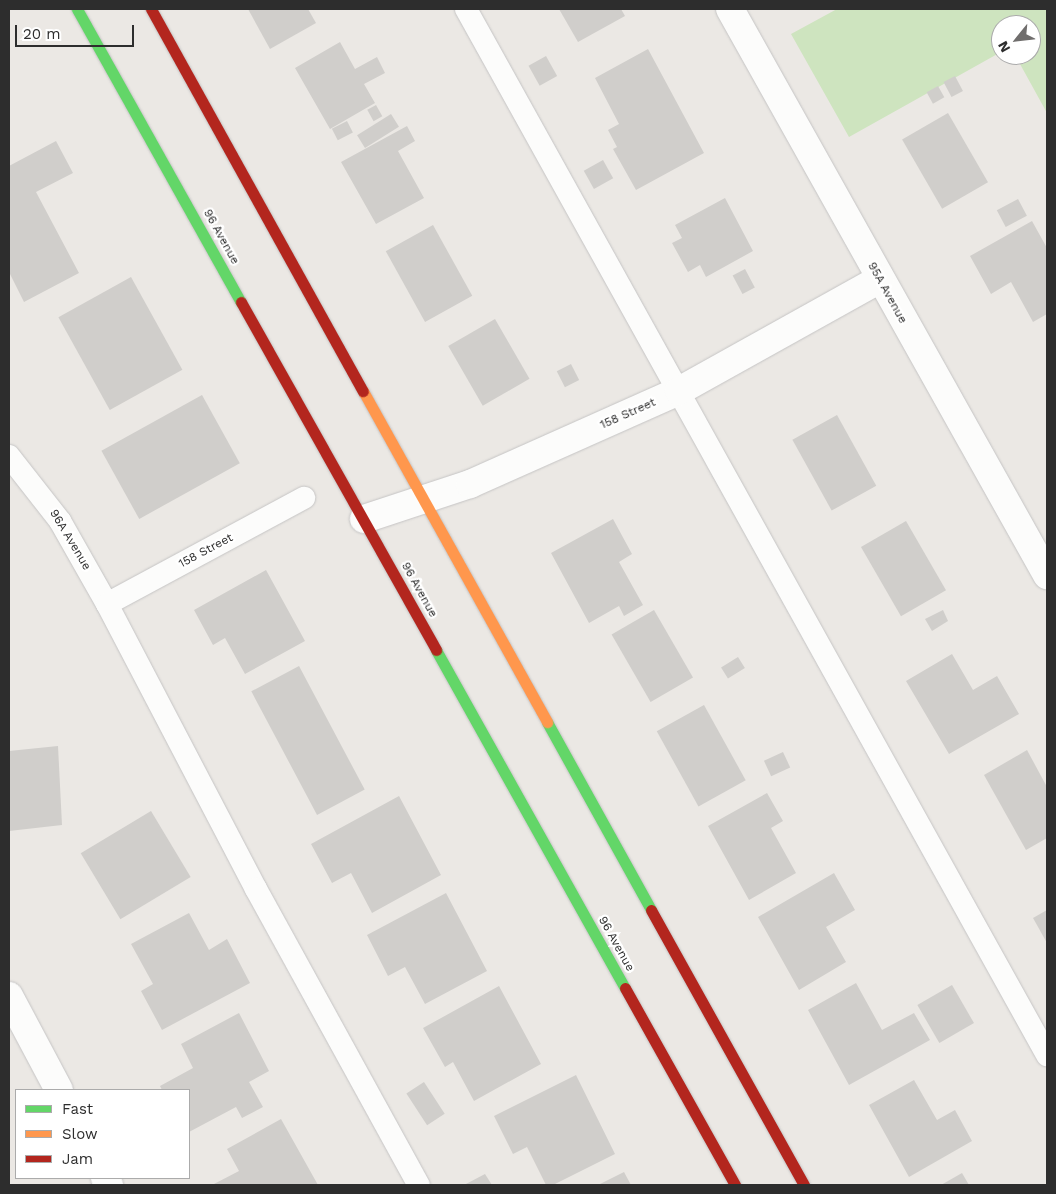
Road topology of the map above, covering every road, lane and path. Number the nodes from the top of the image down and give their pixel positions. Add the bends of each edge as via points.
1 (78, 9) edge
2 (151, 9) edge
3 (466, 9) edge
4 (730, 9) edge
5 (880, 279) junction
6 (679, 391) junction
7 (9, 456) edge
8 (304, 498) dead end
9 (424, 501) junction
10 (364, 519) junction
11 (1047, 575) edge
12 (107, 604) junction
13 (9, 996) edge
14 (1047, 1055) edge
15 (58, 1089) edge
16 (419, 1185) edge
17 (736, 1185) edge
18 (804, 1185) edge

1 - 10 main road, 96 Avenue
2 - 9 main road
3 - 6 lane
4 - 5 street, 95A Avenue
5 - 6 street, 158 Street
5 - 11 street, 95A Avenue
6 - 9 street, 158 Street
6 - 14 lane
7 - 12 lane, 96A Avenue via 60,521
8 - 12 lane, 158 Street
9 - 10 street, 158 Street
9 - 18 main road
10 - 17 main road, 96 Avenue
12 - 16 lane, 96A Avenue via 256,888
13 - 15 street

